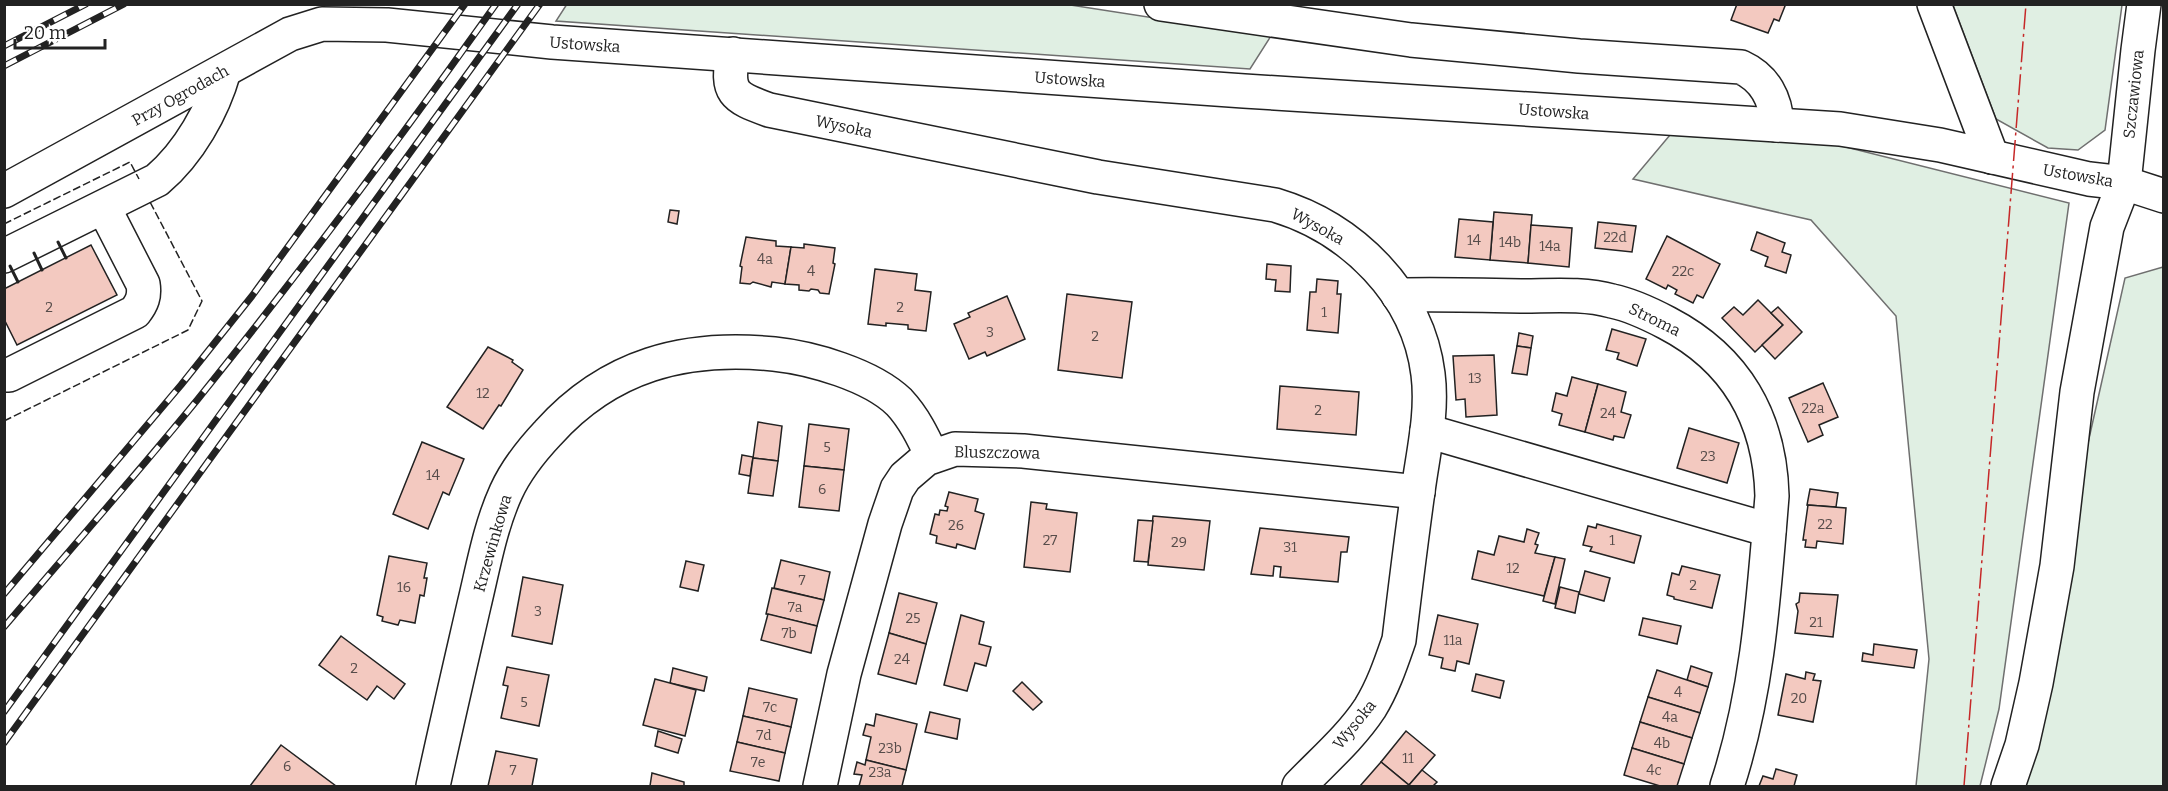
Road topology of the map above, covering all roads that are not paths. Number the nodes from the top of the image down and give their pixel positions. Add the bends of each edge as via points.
1 (1161, 4) edge
2 (1934, 4) edge
3 (2144, 4) edge
4 (363, 24) joint
5 (732, 54) junction
6 (224, 70) junction
7 (1777, 125) junction
8 (1992, 157) junction
9 (2124, 183) junction
10 (4, 191) edge
11 (2163, 196) edge
12 (104, 208) junction
13 (4, 256) edge
14 (1398, 295) junction
15 (4, 375) edge
16 (1427, 431) junction
17 (932, 456) junction
18 (1418, 492) junction
19 (1769, 530) junction
20 (433, 786) edge
21 (820, 786) edge
22 (1299, 786) edge
23 (1727, 786) edge
24 (2008, 786) edge

1 - 7 street via 1422,41 1741,67 1752,72 1767,88
2 - 8 street
3 - 9 street, Szczawiowa
4 - 5 street, Ustowska
4 - 6 street, Przy Ogrodach via 304,28
5 - 7 street, Ustowska
5 - 14 street, Wysoka via 729,83 735,93 769,110 1086,175 1296,211 1359,251
6 - 10 street, Przy Ogrodach
6 - 12 street via 207,113 169,171 144,189
7 - 8 street, Ustowska via 1863,132
8 - 9 street, Ustowska
9 - 11 street, Ustowska
9 - 24 street, Szczawiowa via 2107,227 2077,392 2057,566 2036,683
12 - 13 street
12 - 15 street via 143,284 142,303 135,312
14 - 16 street, Wysoka via 1424,352 1430,389
14 - 19 street, Stroma via 1575,296 1611,300 1657,318 1690,337 1726,367 1757,417 1771,474
16 - 18 street, Wysoka
16 - 19 street
17 - 18 street, Bluszczowa via 955,449 1023,451
17 - 20 street, Krzewinkowa via 910,416 885,391 824,365 782,355 714,352 663,361 634,370 587,396 539,442 506,492 488,547
17 - 21 street, Bluszczowa via 905,477 891,505 844,674
18 - 22 street, Wysoka via 1399,640 1391,665 1360,721
19 - 23 street, Stroma via 1751,692

